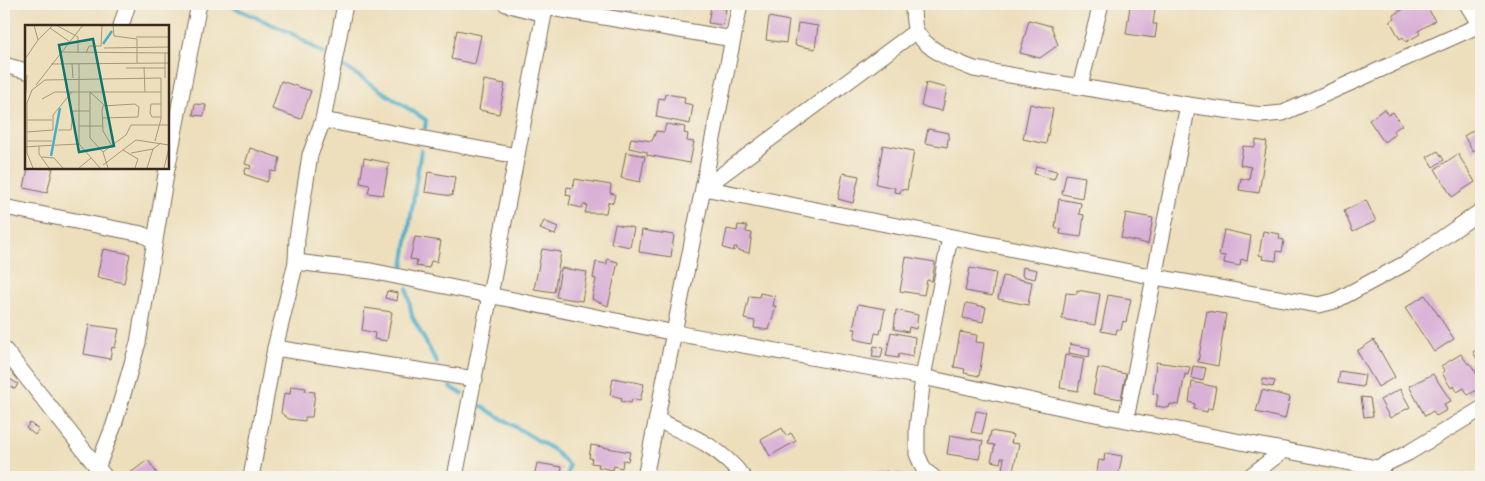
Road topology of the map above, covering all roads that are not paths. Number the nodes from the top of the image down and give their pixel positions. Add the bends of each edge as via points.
1 (128, 4) edge
2 (198, 4) edge
3 (345, 4) edge
4 (506, 4) edge
5 (740, 4) edge
6 (913, 4) edge
7 (1101, 4) edge
8 (1467, 4) edge
9 (545, 8) edge
10 (121, 25) edge
11 (1481, 26) edge
12 (916, 31) junction
13 (733, 40) junction
14 (4, 66) edge
15 (25, 71) edge
16 (1080, 86) junction
17 (1188, 105) junction
18 (323, 120) junction
19 (170, 136) edge
20 (517, 156) junction
21 (166, 169) edge
22 (704, 188) junction
23 (4, 207) edge
24 (1481, 211) edge
25 (950, 237) junction
26 (154, 241) junction
27 (296, 262) junction
28 (1155, 277) junction
29 (489, 296) junction
30 (675, 333) junction
31 (275, 348) junction
32 (4, 349) edge
33 (923, 377) junction
34 (475, 379) junction
35 (1481, 408) edge
36 (657, 420) junction
37 (1126, 420) junction
38 (1284, 450) junction
39 (101, 473) edge
40 (1376, 473) edge
41 (251, 477) edge
42 (455, 477) edge
43 (646, 477) edge
44 (743, 477) edge
45 (933, 477) edge
46 (1248, 477) edge

1 - 10 street
2 - 19 street
3 - 18 street
4 - 9 street
5 - 13 street
6 - 12 street
7 - 16 street
8 - 11 street
9 - 13 street
9 - 20 street
11 - 17 street via 1283,113 1262,115
12 - 16 street via 945,56 974,69
12 - 22 street
13 - 22 street
14 - 15 street
16 - 17 street
17 - 28 street
18 - 20 street
18 - 27 street via 310,155
20 - 29 street
21 - 26 street
22 - 25 street
22 - 30 street
23 - 26 street via 142,234
24 - 28 street via 1406,263 1326,305
25 - 28 street
25 - 33 street
26 - 39 street via 138,343
27 - 29 street via 371,271
27 - 31 street
28 - 37 street
29 - 30 street
29 - 34 street
30 - 33 street
30 - 36 street
31 - 34 street
31 - 41 street
32 - 39 street
33 - 37 street
33 - 45 street via 917,454 924,470
34 - 42 street
35 - 40 street
36 - 43 street
36 - 44 street via 706,442 732,463
37 - 38 street
38 - 40 street
38 - 46 street

